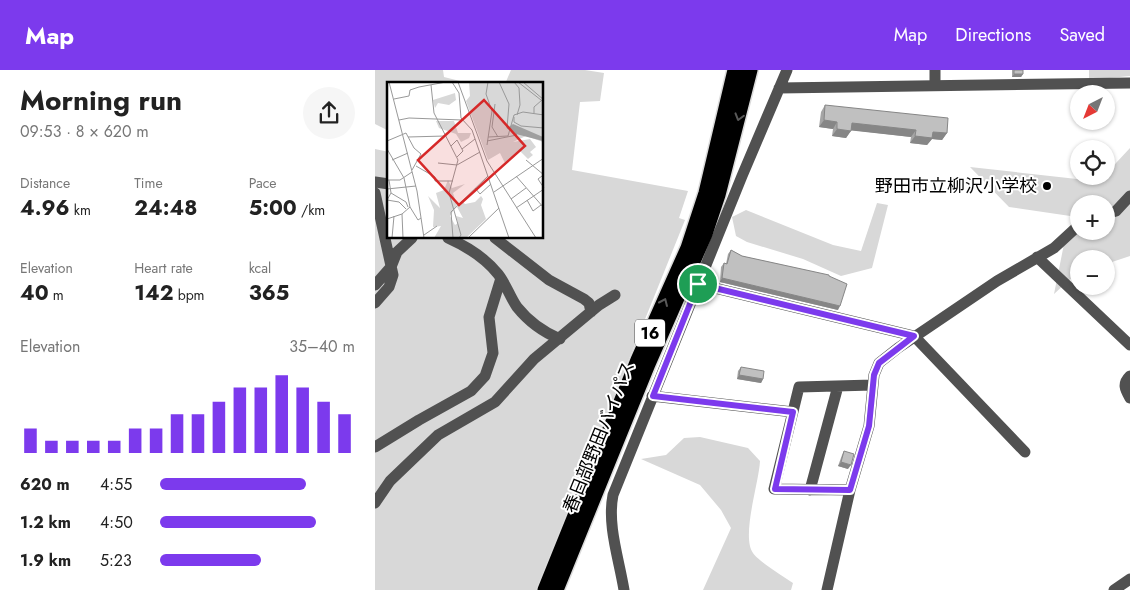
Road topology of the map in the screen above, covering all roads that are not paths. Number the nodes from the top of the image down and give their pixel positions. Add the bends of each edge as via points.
1 (735, 70) edge
2 (750, 70) edge
3 (787, 70) edge
4 (935, 70) edge
5 (1130, 83) edge
6 (935, 85) junction
7 (779, 88) junction
8 (375, 193) edge
9 (1130, 196) edge
10 (1115, 211) edge
11 (1070, 233) edge
12 (411, 239) edge
13 (451, 239) edge
14 (496, 239) edge
15 (1037, 257) junction
16 (391, 267) junction
17 (501, 278) junction
18 (698, 284) junction
19 (375, 285) edge
20 (615, 295) dead end
21 (375, 303) edge
22 (591, 312) junction
23 (914, 336) junction
24 (560, 339) junction
25 (1130, 345) edge
26 (1130, 376) edge
27 (873, 385) junction
28 (838, 386) junction
29 (653, 396) junction
30 (1130, 398) edge
31 (793, 412) junction
32 (375, 447) edge
33 (1025, 452) dead end
34 (810, 490) junction
35 (850, 490) junction
36 (375, 503) edge
37 (1130, 579) edge
38 (831, 589) edge
39 (545, 590) edge
40 (556, 590) edge
41 (625, 590) edge
42 (1114, 590) edge

39 -> 1 highway, 春日部野田バイパス / 16 via 638,360 688,248 707,193
2 -> 40 highway, 春日部野田バイパス / 16 via 705,234
3 - 7 street
4 - 6 street
5 - 6 street
6 - 7 street
7 - 18 street
8 - 16 street
9 - 10 street
11 - 15 street via 1054,248
12 - 16 street via 397,252
13 - 17 street via 473,252
14 - 22 street via 549,280 584,299 589,303
15 - 23 street
15 - 25 street
16 - 19 street
16 - 21 street via 392,282
17 - 24 street via 516,306 544,332
17 - 32 street via 489,317 493,353 485,376 471,391
18 - 23 street
18 - 29 street
20 - 22 street
22 - 24 street
23 - 27 street via 879,363
23 - 33 street
24 - 36 street via 534,358 495,402 438,435 390,481
26 - 30 street via 1124,388
27 - 28 street
27 - 35 street via 869,426
28 - 31 street via 799,387
28 - 34 street
29 - 31 street
29 - 41 street via 622,470 611,506
31 - 34 street via 775,489
34 - 35 street
35 - 38 street
37 - 42 street

